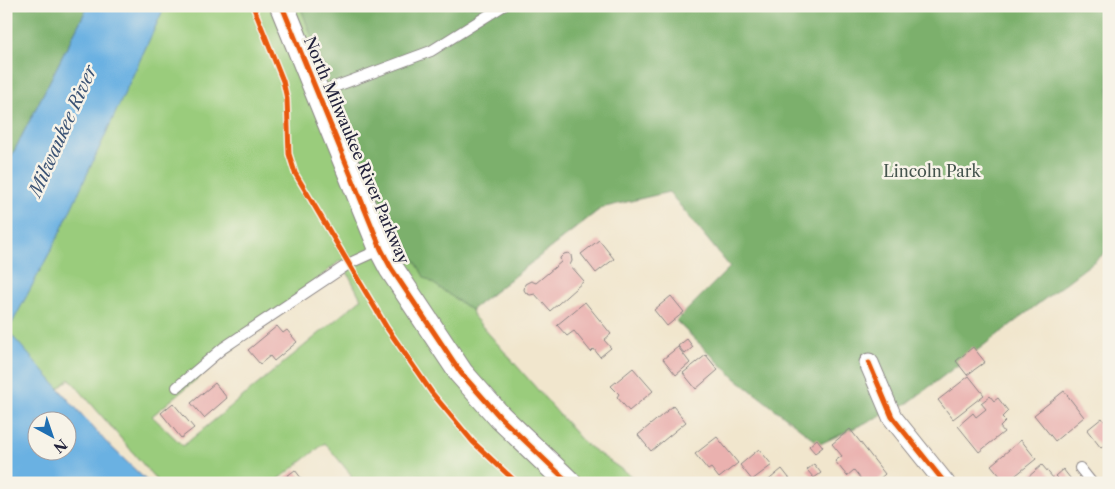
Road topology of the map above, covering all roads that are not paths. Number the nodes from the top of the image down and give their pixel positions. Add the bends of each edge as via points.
1 (282, 6) edge
2 (503, 6) edge
3 (318, 93) junction
4 (381, 249) junction
5 (869, 363) dead end
6 (177, 388) dead end
7 (1080, 468) dead end
8 (569, 483) edge
9 (945, 483) edge
10 (1092, 483) edge

1 - 3 street, North Milwaukee River Parkway
2 - 3 lane via 431,52
3 - 4 street, North Milwaukee River Parkway
4 - 6 lane via 350,263 223,348
4 - 8 street, North Milwaukee River Parkway via 461,373 500,417
5 - 9 street via 892,416
7 - 10 lane

